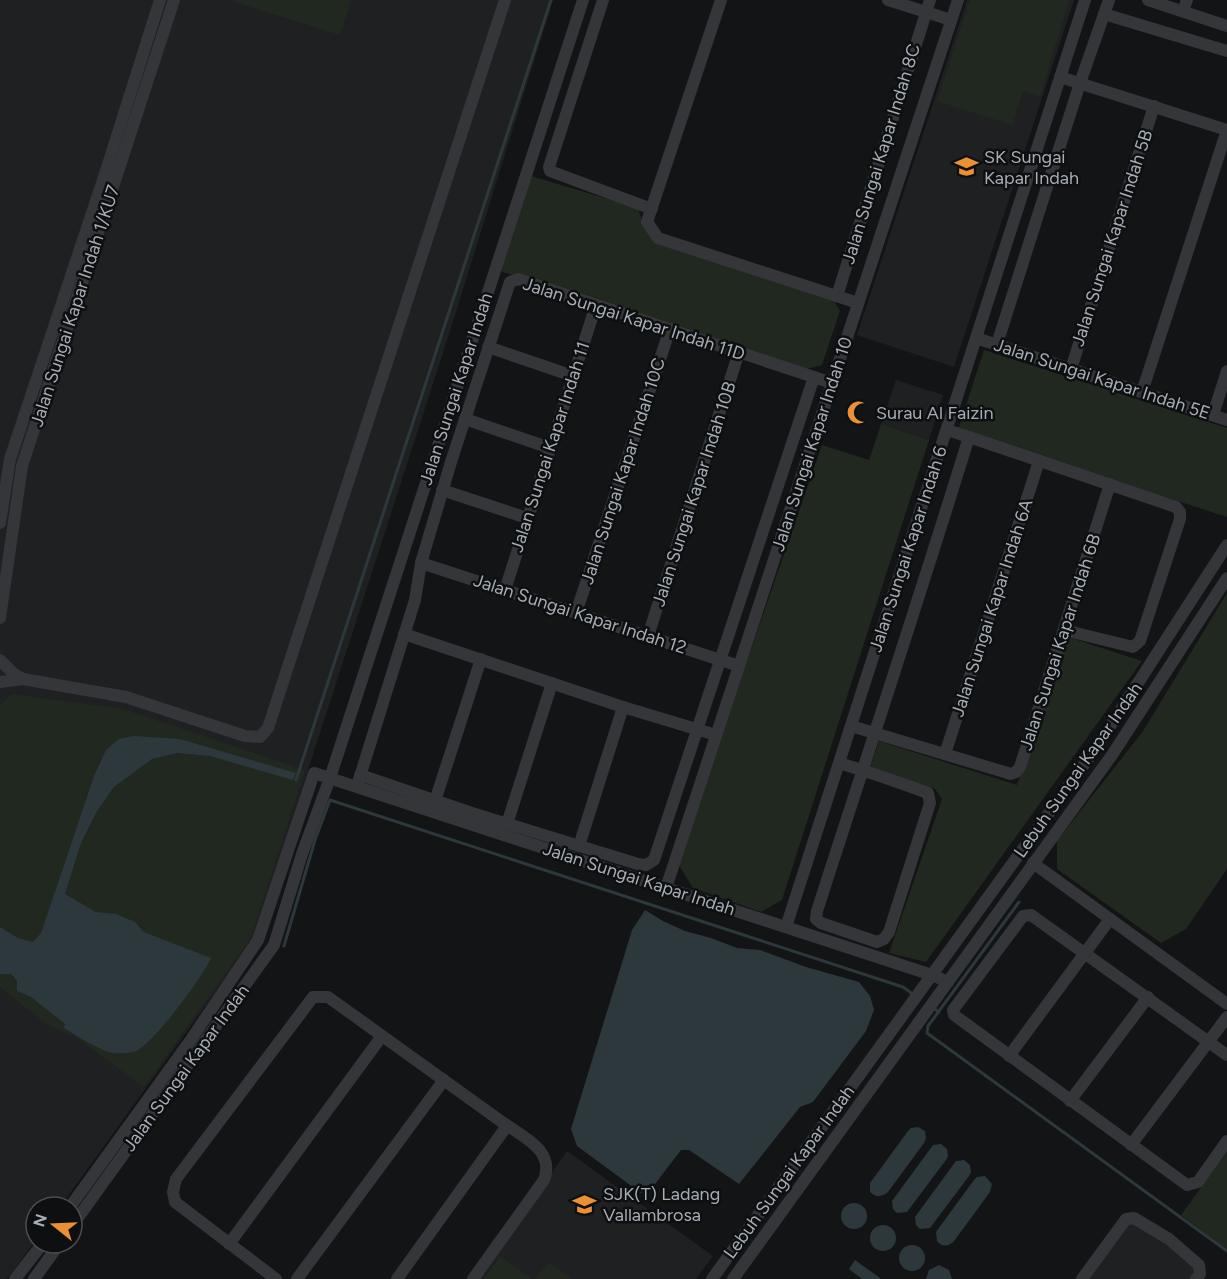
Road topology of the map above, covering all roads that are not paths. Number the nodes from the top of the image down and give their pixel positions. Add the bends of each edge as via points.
1 (160, 0) edge
2 (174, 0) edge
3 (505, 0) edge
4 (583, 0) edge
5 (603, 0) edge
6 (721, 0) edge
7 (888, 0) edge
8 (958, 0) edge
9 (1085, 0) edge
10 (1109, 0) edge
11 (1148, 0) edge
12 (928, 6) edge
13 (1185, 6) edge
14 (1104, 14) junction
15 (951, 20) junction
16 (1227, 26) edge
17 (1227, 51) edge
18 (1060, 76) junction
19 (1080, 83) junction
20 (1154, 106) junction
21 (1227, 130) edge
22 (652, 208) junction
23 (837, 296) junction
24 (858, 303) junction
25 (596, 305) junction
26 (670, 330) junction
27 (976, 338) junction
28 (997, 344) junction
29 (488, 347) junction
30 (739, 352) junction
31 (1071, 369) junction
32 (1227, 371) edge
33 (573, 376) junction
34 (814, 377) junction
35 (832, 383) junction
36 (1142, 392) junction
37 (1213, 415) junction
38 (465, 419) junction
39 (1227, 420) edge
40 (947, 429) junction
41 (969, 437) junction
42 (550, 448) junction
43 (1039, 461) junction
44 (1110, 484) junction
45 (442, 490) junction
46 (528, 518) junction
47 (0, 523) edge
48 (1227, 545) edge
49 (421, 563) junction
50 (1227, 578) edge
51 (505, 590) junction
52 (576, 613) junction
53 (0, 618) edge
54 (1064, 630) junction
55 (404, 634) junction
56 (648, 636) junction
57 (481, 659) junction
58 (720, 660) junction
59 (1, 662) edge
60 (738, 666) junction
61 (23, 679) junction
62 (0, 682) edge
63 (552, 683) junction
64 (623, 707) junction
65 (851, 726) junction
66 (697, 730) junction
67 (874, 733) junction
68 (716, 735) junction
69 (945, 754) junction
70 (839, 763) junction
71 (862, 770) junction
72 (358, 781) junction
73 (327, 783) junction
74 (435, 801) junction
75 (507, 824) junction
76 (579, 846) junction
77 (1033, 863) junction
78 (666, 888) junction
79 (1110, 919) junction
80 (786, 927) junction
81 (1086, 952) junction
82 (932, 975) junction
83 (948, 982) junction
84 (1148, 997) junction
85 (1227, 1004) edge
86 (1227, 1017) edge
87 (382, 1036) junction
88 (1209, 1040) junction
89 (1227, 1054) edge
90 (1010, 1056) junction
91 (444, 1080) junction
92 (1070, 1101) junction
93 (505, 1124) junction
94 (1227, 1141) edge
95 (1131, 1145) junction
96 (79, 1195) edge
97 (84, 1210) edge
98 (764, 1236) junction
99 (229, 1244) junction
100 (34, 1255) edge
101 (51, 1255) edge
102 (722, 1265) junction
103 (15, 1279) edge
104 (34, 1279) edge
105 (276, 1279) edge
106 (297, 1279) edge
107 (397, 1279) edge
108 (473, 1279) edge
109 (712, 1279) edge
110 (733, 1279) edge
111 (1082, 1279) edge
112 (1197, 1279) edge

1 - 47 street, Jalan Sungai Kapar Indah 1/KU7 via 10,459
2 - 53 street, Jalan Sungai Kapar Indah 1/KU7 via 22,466
3 - 61 street via 268,728 260,737 245,736 126,697
4 - 73 street, Jalan Sungai Kapar Indah
5 - 22 street via 549,167 550,171
6 - 22 street
7 - 12 street
8 - 15 street, Jalan Sungai Kapar Indah 10
9 - 18 street, Jalan Sungai Kapar Indah 6
10 - 14 street
11 - 13 street
12 - 15 street
12 - 23 street, Jalan Sungai Kapar Indah 8C
13 - 16 street
14 - 17 street
14 - 19 street
15 - 24 street, Jalan Sungai Kapar Indah 10
18 - 19 street
18 - 27 street, Jalan Sungai Kapar Indah 6
19 - 20 street
19 - 28 street
20 - 21 street
20 - 31 street, Jalan Sungai Kapar Indah 5B
21 - 36 street
22 - 23 street via 647,222 658,238
23 - 24 street
24 - 35 street, Jalan Sungai Kapar Indah 10
25 - 26 street, Jalan Sungai Kapar Indah 11D
25 - 29 street, Jalan Sungai Kapar Indah 11D via 518,279 510,282
25 - 33 street, Jalan Sungai Kapar Indah 11
26 - 30 street, Jalan Sungai Kapar Indah 11D
26 - 52 street, Jalan Sungai Kapar Indah 10C
27 - 28 street, Jalan Sungai Kapar Indah 5E
27 - 40 street, Jalan Sungai Kapar Indah 6
28 - 31 street, Jalan Sungai Kapar Indah 5E
29 - 33 street
29 - 38 street, Jalan Sungai Kapar Indah 11D
30 - 34 street, Jalan Sungai Kapar Indah 11D
30 - 56 street, Jalan Sungai Kapar Indah 10B
31 - 36 street, Jalan Sungai Kapar Indah 5E
32 - 37 street
33 - 42 street, Jalan Sungai Kapar Indah 11
34 - 35 street, Jalan Sungai Kapar Indah 11D
34 - 58 street
35 - 60 street, Jalan Sungai Kapar Indah 10
36 - 37 street, Jalan Sungai Kapar Indah 5E
37 - 39 street, Jalan Sungai Kapar Indah 5E
38 - 42 street
38 - 45 street, Jalan Sungai Kapar Indah 11D
40 - 41 street
40 - 65 street, Jalan Sungai Kapar Indah 6
41 - 43 street, Jalan Sungai Kapar Indah 6
41 - 67 street, Jalan Sungai Kapar Indah 6
42 - 46 street, Jalan Sungai Kapar Indah 11
43 - 44 street, Jalan Sungai Kapar Indah 6
43 - 69 street, Jalan Sungai Kapar Indah 6A
44 - 54 street, Jalan Sungai Kapar Indah 6B
44 - 54 street, Jalan Sungai Kapar Indah 6 via 1176,507 1180,519 1137,645
45 - 46 street
45 - 49 street, Jalan Sungai Kapar Indah 11D
46 - 51 street, Jalan Sungai Kapar Indah 11
48 - 82 street, Lebuh Sungai Kapar Indah via 1096,748
49 - 51 street, Jalan Sungai Kapar Indah 12
49 - 55 street, Jalan Sungai Kapar Indah 11D
50 - 77 street, Lebuh Sungai Kapar Indah via 1112,755
51 - 52 street, Jalan Sungai Kapar Indah 12
52 - 56 street, Jalan Sungai Kapar Indah 12
54 - 69 street, Jalan Sungai Kapar Indah 6B via 1016,772 1011,774
55 - 57 street
55 - 72 street, Jalan Sungai Kapar Indah 11D
56 - 58 street, Jalan Sungai Kapar Indah 12
57 - 63 street
57 - 74 street
58 - 60 street, Jalan Sungai Kapar Indah 12
58 - 66 street
59 - 61 street
60 - 68 street, Jalan Sungai Kapar Indah 10
61 - 62 street
63 - 64 street
63 - 75 street
64 - 66 street
64 - 76 street
65 - 67 street, Jalan Sungai Kapar Indah 6B
65 - 70 street, Jalan Sungai Kapar Indah 6
66 - 68 street
66 - 76 street via 654,860 639,864
67 - 69 street, Jalan Sungai Kapar Indah 6B
67 - 71 street, Jalan Sungai Kapar Indah 6
68 - 78 street, Jalan Sungai Kapar Indah 10
70 - 71 street
70 - 80 street, Jalan Sungai Kapar Indah 6
71 - 71 street, Jalan Sungai Kapar Indah 6 via 816,919 877,942 889,932 930,803 928,793
72 - 73 street, Jalan Sungai Kapar Indah
72 - 74 street
72 - 78 street, Jalan Sungai Kapar Indah
73 - 96 street, Jalan Sungai Kapar Indah via 310,784 258,940
73 - 97 street, Jalan Sungai Kapar Indah via 274,945
74 - 75 street
75 - 76 street
77 - 79 street
77 - 83 street, Lebuh Sungai Kapar Indah
78 - 80 street, Jalan Sungai Kapar Indah
79 - 81 street
79 - 85 street
80 - 82 street, Jalan Sungai Kapar Indah
81 - 84 street
81 - 90 street
81 - 90 street via 1031,915 1023,916 954,1005 954,1015
82 - 83 street, Jalan Sungai Kapar Indah
82 - 102 street, Lebuh Sungai Kapar Indah
83 - 98 street, Lebuh Sungai Kapar Indah
84 - 88 street
84 - 92 street
86 - 88 street
87 - 91 street
87 - 99 street
87 - 99 street via 328,997 313,997 176,1179 175,1203
88 - 89 street
88 - 95 street
90 - 92 street
91 - 93 street
91 - 106 street
92 - 95 street
93 - 107 street
93 - 108 street via 541,1149 546,1174
94 - 95 street via 1198,1182 1187,1185
98 - 102 street via 732,1267
98 - 110 street, Lebuh Sungai Kapar Indah
99 - 105 street
100 - 103 street
101 - 104 street
102 - 109 street, Lebuh Sungai Kapar Indah
111 - 112 street via 1126,1219 1134,1218 1192,1258 1201,1269

